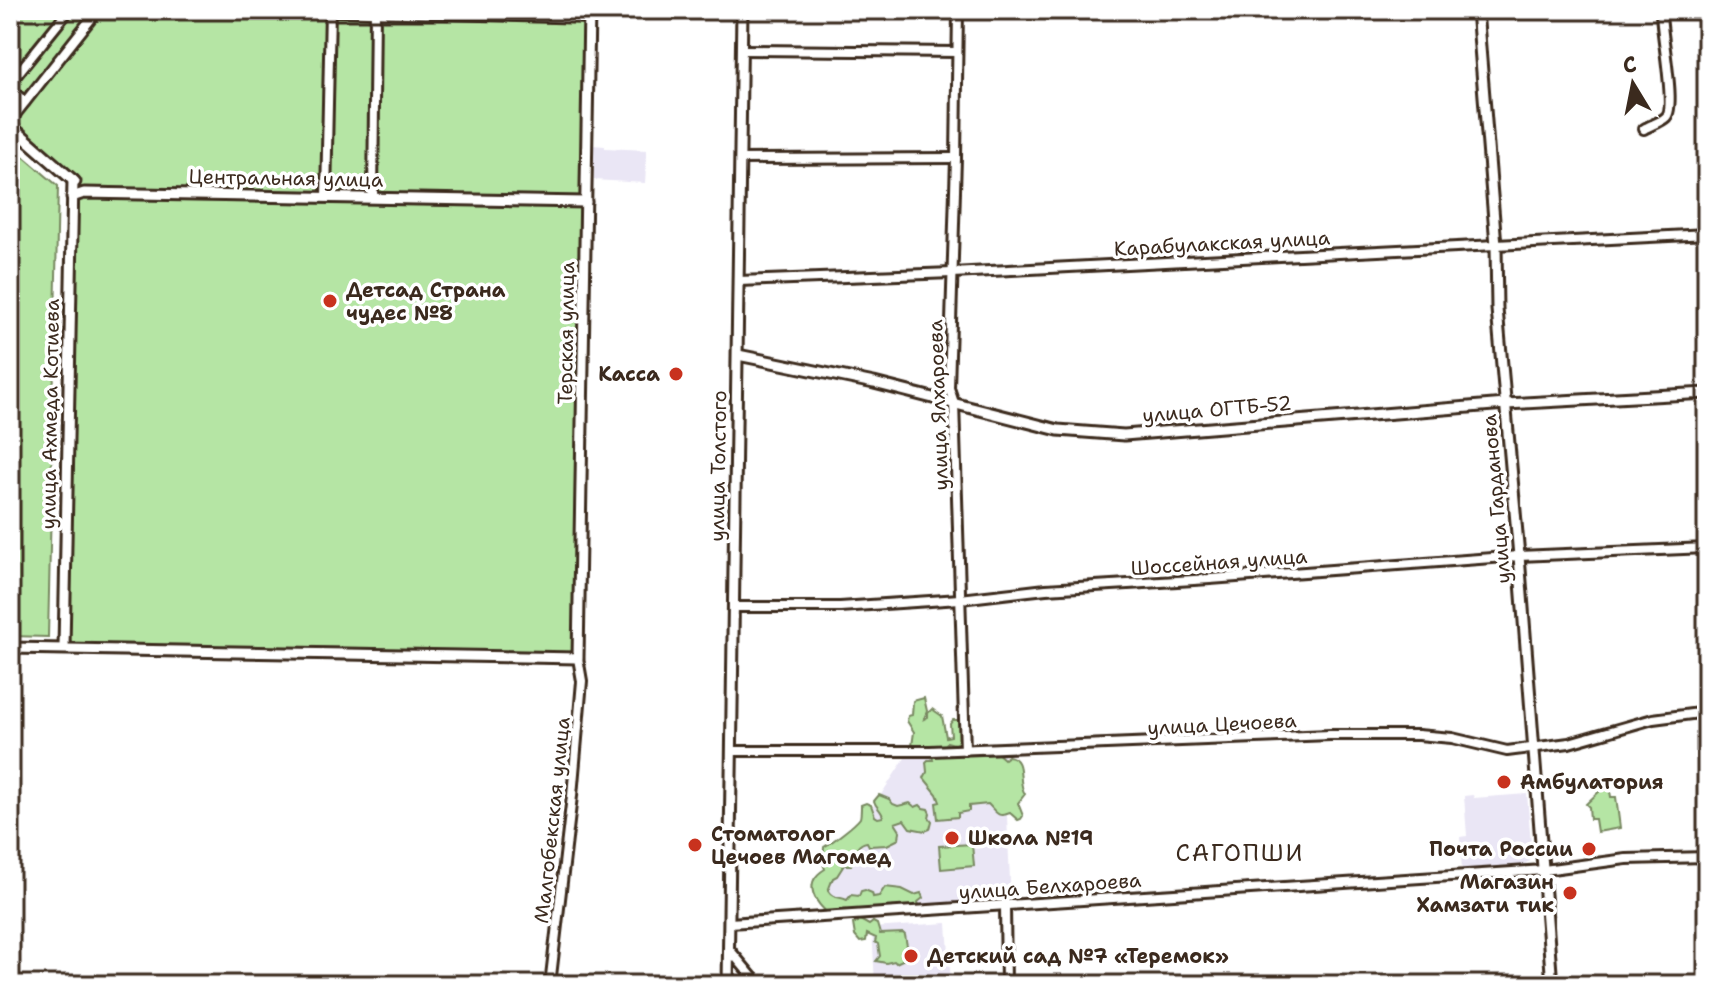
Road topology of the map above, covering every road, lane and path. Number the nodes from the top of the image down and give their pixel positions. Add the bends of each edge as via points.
1 (69, 10) edge
2 (98, 10) edge
3 (330, 10) edge
4 (742, 10) edge
5 (958, 10) edge
6 (1477, 10) edge
7 (1661, 10) edge
8 (375, 11) edge
9 (569, 14) edge
10 (589, 14) edge
11 (742, 50) junction
12 (957, 52) junction
13 (10, 83) edge
14 (10, 89) edge
15 (25, 102) junction
16 (10, 123) edge
17 (1644, 129) dead end
18 (956, 158) junction
19 (740, 159) junction
20 (73, 180) junction
21 (87, 193) junction
22 (72, 197) junction
23 (326, 197) junction
24 (373, 198) junction
25 (586, 202) junction
26 (1707, 234) edge
27 (1496, 245) junction
28 (952, 273) junction
29 (738, 281) junction
30 (738, 355) junction
31 (1707, 393) edge
32 (954, 403) junction
33 (1506, 404) junction
34 (1707, 548) edge
35 (1519, 556) junction
36 (960, 599) junction
37 (734, 607) junction
38 (10, 648) edge
39 (64, 648) junction
40 (578, 658) junction
41 (1707, 712) edge
42 (1535, 748) junction
43 (965, 750) junction
44 (732, 751) junction
45 (1707, 857) edge
46 (1544, 870) junction
47 (1005, 905) junction
48 (729, 923) junction
49 (729, 949) junction
50 (550, 985) edge
51 (728, 985) edge
52 (759, 985) edge
53 (1006, 985) edge
54 (1552, 985) edge

1 - 13 street
2 - 15 street
3 - 8 street
3 - 23 street
4 - 11 street, улица Толстого
5 - 12 street, улица Ялхароева
6 - 27 street, улица Гарданова
7 - 17 street via 1670,110
8 - 9 street
8 - 24 street
9 - 10 street
10 - 25 street, Терская улица
11 - 12 street
11 - 19 street, улица Толстого
12 - 18 street, улица Ялхароева
14 - 15 street
15 - 16 street
16 - 20 street
18 - 19 street
18 - 28 street, улица Ялхароева
19 - 29 street, улица Толстого
20 - 21 street
20 - 22 street, улица Ахмеда Котиева
21 - 22 street, Центральная улица
21 - 23 street, Центральная улица
22 - 39 street, улица Ахмеда Котиева
23 - 24 street, Центральная улица
24 - 25 street, Центральная улица
25 - 40 street, Терская улица
26 - 27 street, Карабулакская улица
27 - 28 street, Карабулакская улица
27 - 33 street, улица Гарданова
28 - 29 street, Карабулакская улица
28 - 32 street, улица Ялхароева via 949,388
29 - 30 street, улица Толстого
30 - 32 street, улица ОГТБ-52
30 - 37 street, улица Толстого
31 - 33 street, улица ОГТБ-52
32 - 33 street, улица ОГТБ-52 via 1058,430 1124,435
32 - 36 street, улица Ялхароева
33 - 35 street, улица Гарданова
34 - 35 street, Шоссейная улица
35 - 36 street, Шоссейная улица
35 - 42 street, улица Гарданова
36 - 37 street, Шоссейная улица
36 - 43 street, улица Ялхароева
37 - 44 street, улица Толстого
38 - 39 street
39 - 40 street
40 - 50 street, Малгобекская улица via 582,681 575,764
41 - 42 street, улица Цечоева via 1653,719
42 - 43 street, улица Цечоева via 1507,751 1418,735 1330,735
42 - 46 street, улица Гарданова
43 - 44 street, улица Цечоева
44 - 48 street, улица Толстого
45 - 46 street, улица Белхароева via 1626,859
46 - 47 street, улица Белхароева
46 - 54 street, улица Гарданова
47 - 48 street, улица Белхароева
47 - 53 street
48 - 49 street
48 - 51 street
49 - 51 street
49 - 52 street

